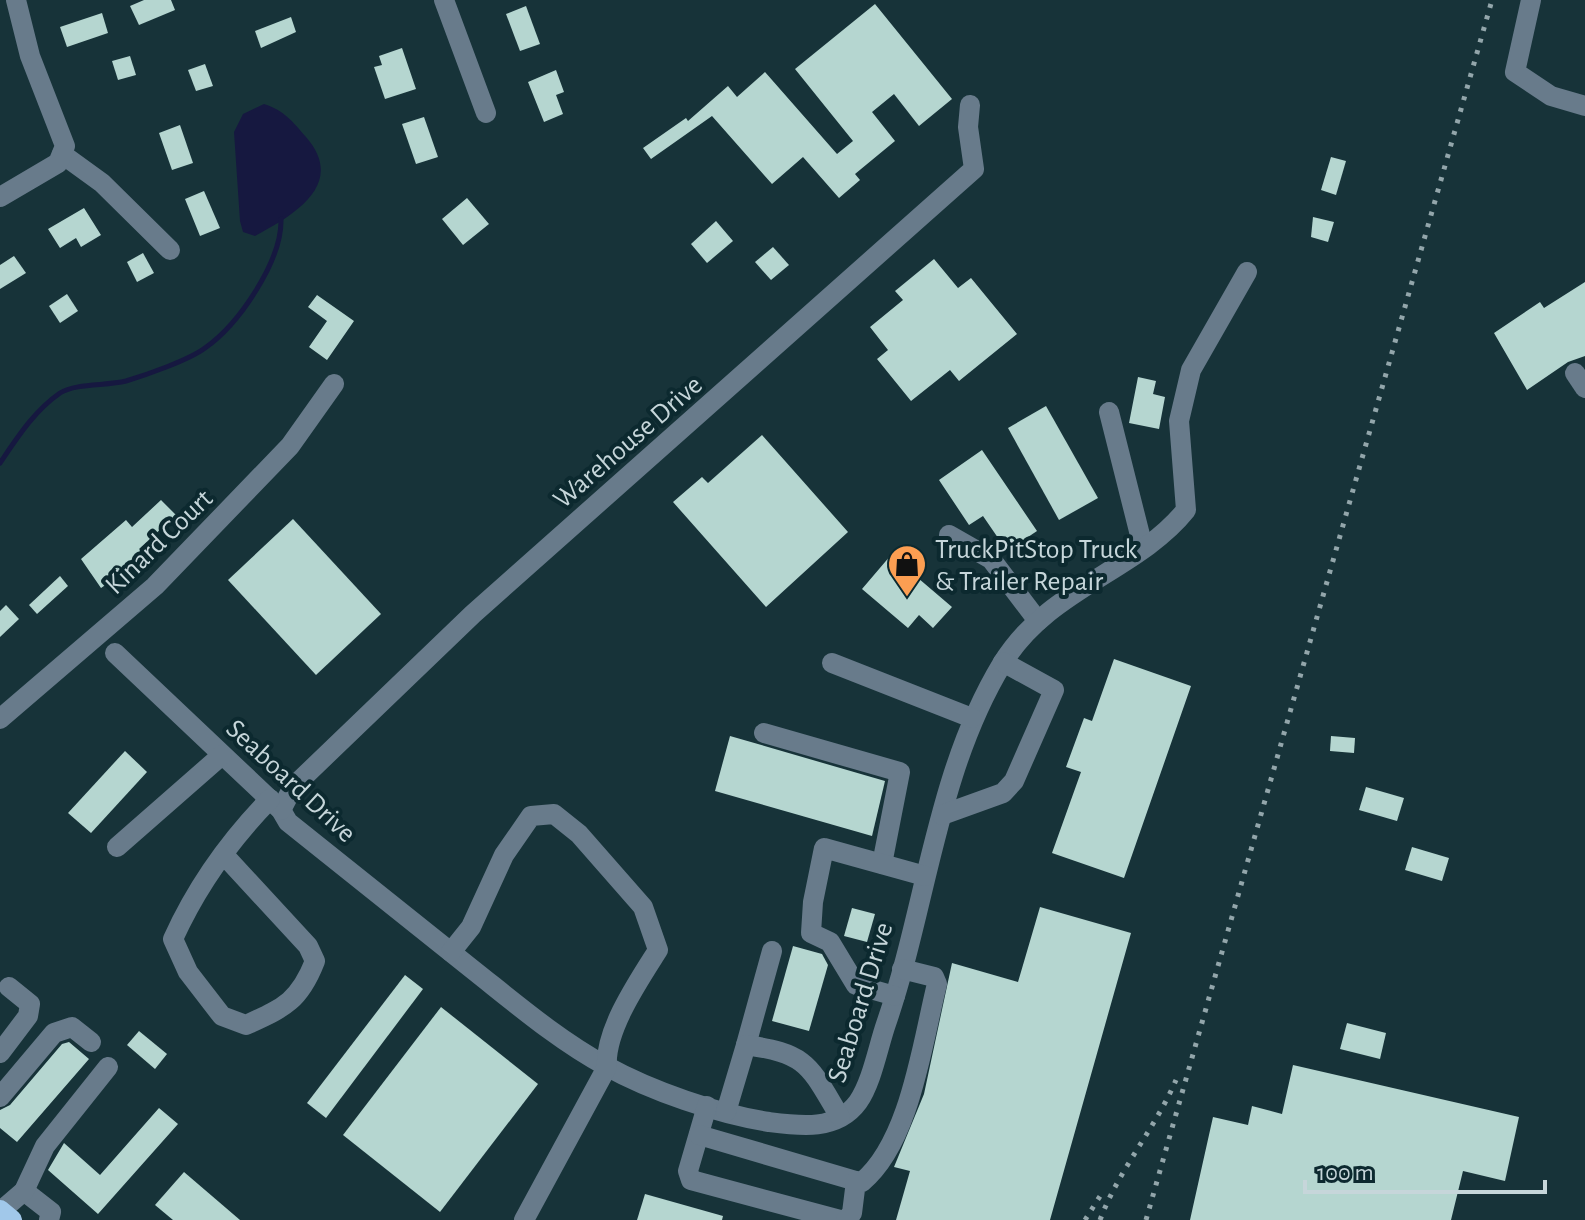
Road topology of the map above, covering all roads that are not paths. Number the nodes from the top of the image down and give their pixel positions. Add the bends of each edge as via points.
1 (16, 0) edge
2 (444, 0) edge
3 (1531, 0) edge
4 (970, 105) dead end
5 (1585, 106) edge
6 (486, 113) dead end
7 (62, 154) junction
8 (0, 197) edge
9 (170, 250) dead end
10 (1247, 272) dead end
11 (334, 384) dead end
12 (1109, 412) dead end
13 (949, 535) dead end
14 (1143, 547) junction
15 (1038, 621) junction
16 (115, 653) dead end
17 (1003, 662) junction
18 (832, 663) dead end
19 (972, 718) junction
20 (0, 719) edge
21 (764, 733) dead end
22 (222, 755) junction
23 (276, 804) junction
24 (942, 815) junction
25 (117, 847) dead end
26 (224, 855) junction
27 (882, 864) junction
28 (925, 876) junction
29 (772, 951) dead end
30 (451, 952) junction
31 (902, 969) junction
32 (9, 987) dead end
33 (895, 996) junction
34 (91, 1042) dead end
35 (746, 1045) junction
36 (0, 1053) edge
37 (108, 1067) dead end
38 (607, 1067) junction
39 (0, 1097) edge
40 (717, 1109) junction
41 (840, 1117) junction
42 (699, 1135) junction
43 (856, 1181) junction
44 (24, 1191) junction
45 (5, 1214) edge
46 (49, 1220) edge
47 (524, 1220) edge
48 (843, 1220) edge

1 - 7 street via 30,56 65,146
2 - 6 street
3 - 5 street via 1515,72 1551,96
4 - 23 street, Warehouse Drive via 974,169 473,614
7 - 8 street via 58,163
7 - 9 street via 102,183
10 - 14 street, Seaboard Drive via 1191,370 1179,421 1186,510 1168,532
11 - 20 street, Kinard Court via 290,446 176,565
12 - 14 street
13 - 15 street via 991,559
14 - 15 street, Seaboard Drive via 1078,587
15 - 17 street, Seaboard Drive
16 - 22 street, Seaboard Drive
17 - 19 street, Seaboard Drive
17 - 24 street via 1054,690 1014,781 1003,793
18 - 19 street
19 - 24 street, Seaboard Drive
21 - 27 street via 900,772
22 - 23 street, Seaboard Drive
22 - 25 street
23 - 26 street via 242,829
23 - 30 street, Seaboard Drive via 288,822
24 - 28 street, Seaboard Drive
26 - 26 street via 173,939 188,972 222,1016 246,1025 289,1005 315,961 308,946
27 - 28 street
27 - 33 street via 824,848 811,933 830,942 856,985
28 - 31 street, Seaboard Drive
29 - 35 street
30 - 38 street, Seaboard Drive
30 - 38 street via 471,927 504,855 531,816 554,814 579,834 643,907 658,950 631,994 606,1053
31 - 33 street, Seaboard Drive
31 - 43 street via 934,977 937,984 896,1135 872,1173
32 - 36 street via 30,1004 28,1016
33 - 41 street, Seaboard Drive via 859,1100
34 - 39 street via 72,1027 54,1033
35 - 40 street
35 - 41 street via 799,1058
37 - 44 street via 45,1146
38 - 40 street, Seaboard Drive
38 - 47 street
40 - 41 street, Seaboard Drive via 804,1127
40 - 42 street
42 - 43 street
42 - 48 street via 688,1171 691,1180
43 - 48 street via 852,1213
44 - 45 street
44 - 46 street via 51,1212

